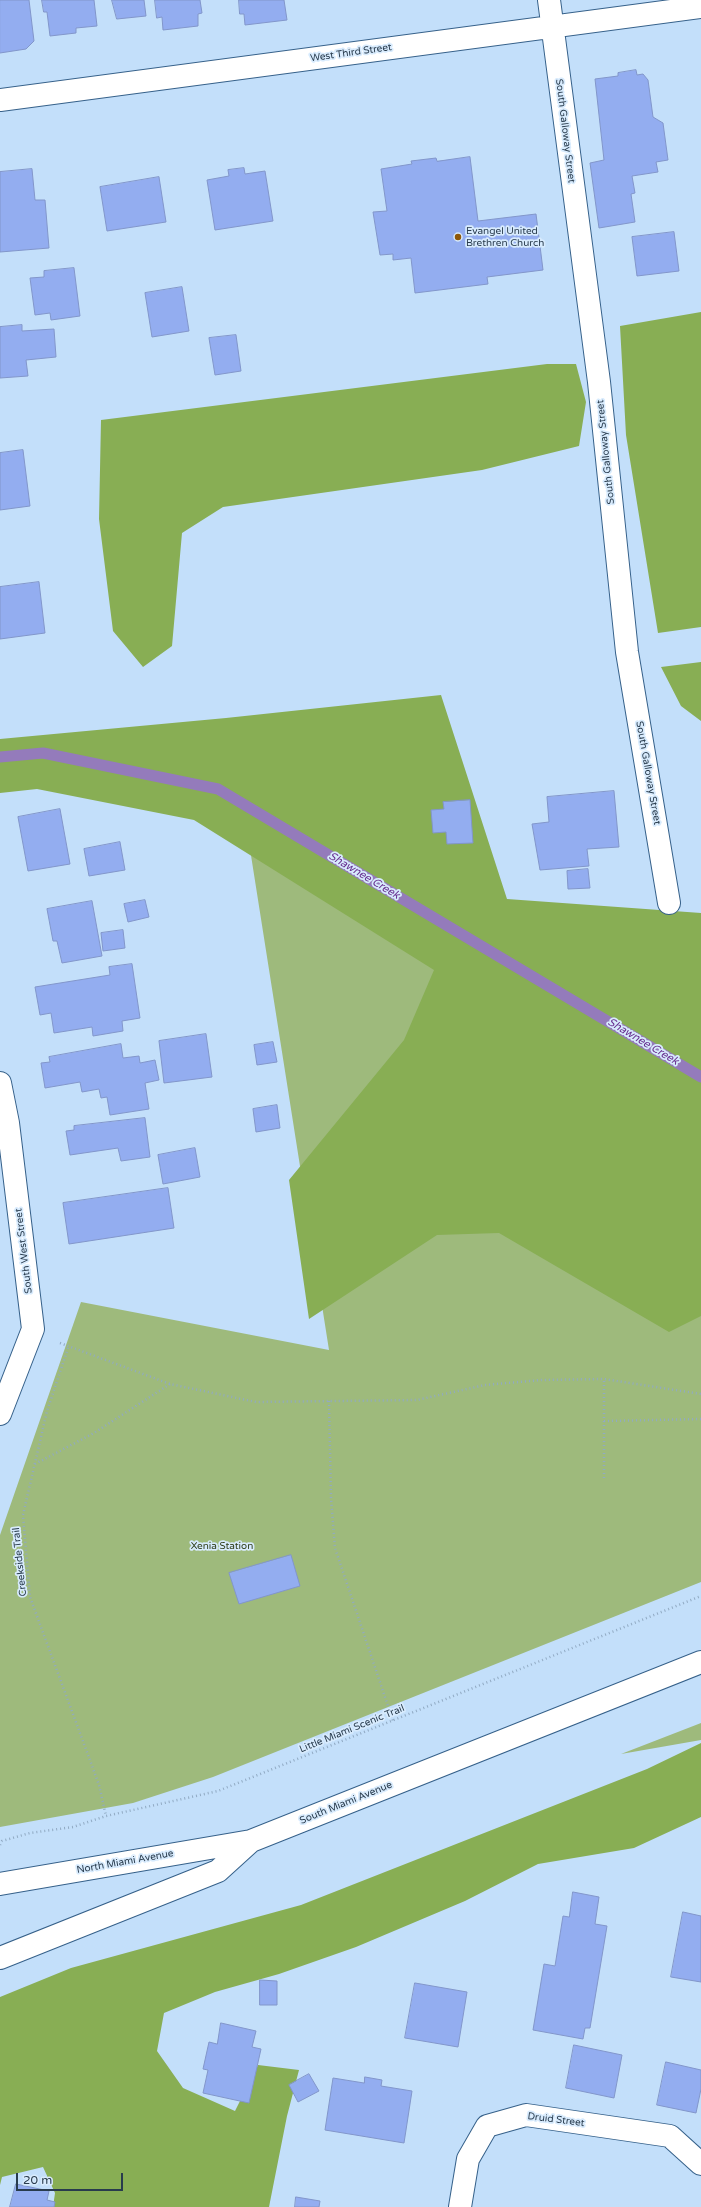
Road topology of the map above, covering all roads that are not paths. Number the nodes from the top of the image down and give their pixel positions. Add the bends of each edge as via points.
1 (549, 0) edge
2 (701, 6) edge
3 (552, 26) junction
4 (0, 100) edge
5 (670, 903) dead end
6 (0, 1083) edge
7 (0, 1413) edge
8 (701, 1662) edge
9 (250, 1841) junction
10 (0, 1884) edge
11 (0, 1958) edge
12 (701, 2164) edge
13 (460, 2207) edge

1 - 3 street, South Galloway Street
2 - 3 street, West Third Street
3 - 4 street, West Third Street
3 - 5 street, South Galloway Street via 599,382 627,652
6 - 7 street, South West Street via 8,1124 33,1329
8 - 9 street, South Miami Avenue
9 - 10 street, North Miami Avenue
9 - 11 street, South Miami Avenue via 218,1871
12 - 13 street, Druid Street via 670,2136 526,2114 487,2126 468,2159

